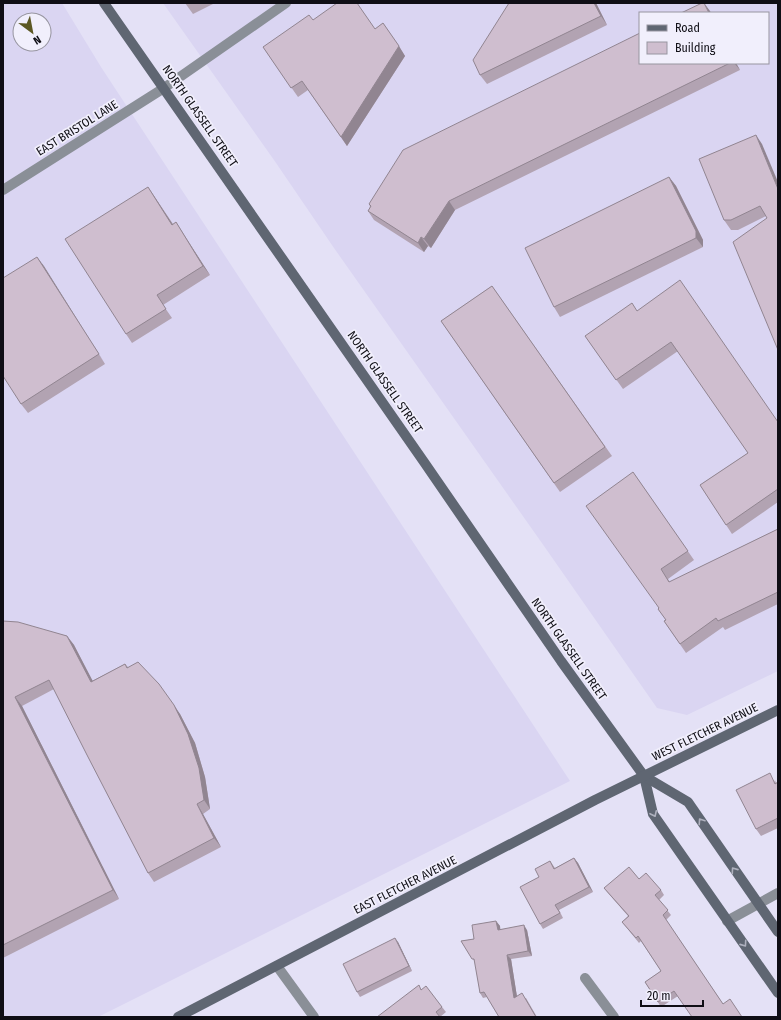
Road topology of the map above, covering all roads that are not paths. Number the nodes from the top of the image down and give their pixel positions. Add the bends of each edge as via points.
1 (104, 3) edge
2 (286, 3) edge
3 (164, 88) junction
4 (3, 190) edge
5 (778, 710) edge
6 (644, 776) junction
7 (778, 893) edge
8 (758, 903) junction
9 (728, 920) junction
10 (778, 932) edge
11 (277, 966) junction
12 (585, 978) dead end
13 (778, 993) edge
14 (178, 1017) edge
15 (314, 1017) edge
16 (614, 1017) edge

1 - 3 main road, NORTH GLASSELL STREET
2 - 3 street, EAST BRISTOL LANE
3 - 4 street, EAST BRISTOL LANE
3 - 6 main road, NORTH GLASSELL STREET via 561,661
5 - 6 main road, WEST FLETCHER AVENUE
8 -> 6 main road, NORTH GLASSELL STREET via 688,802
6 -> 9 main road, NORTH GLASSELL STREET via 653,814
6 - 11 main road, EAST FLETCHER AVENUE
7 - 8 street
8 - 9 street
8 - 10 main road, NORTH GLASSELL STREET
9 -> 13 main road, NORTH GLASSELL STREET
11 - 14 main road, EAST FLETCHER AVENUE
11 - 15 street
12 - 16 street

